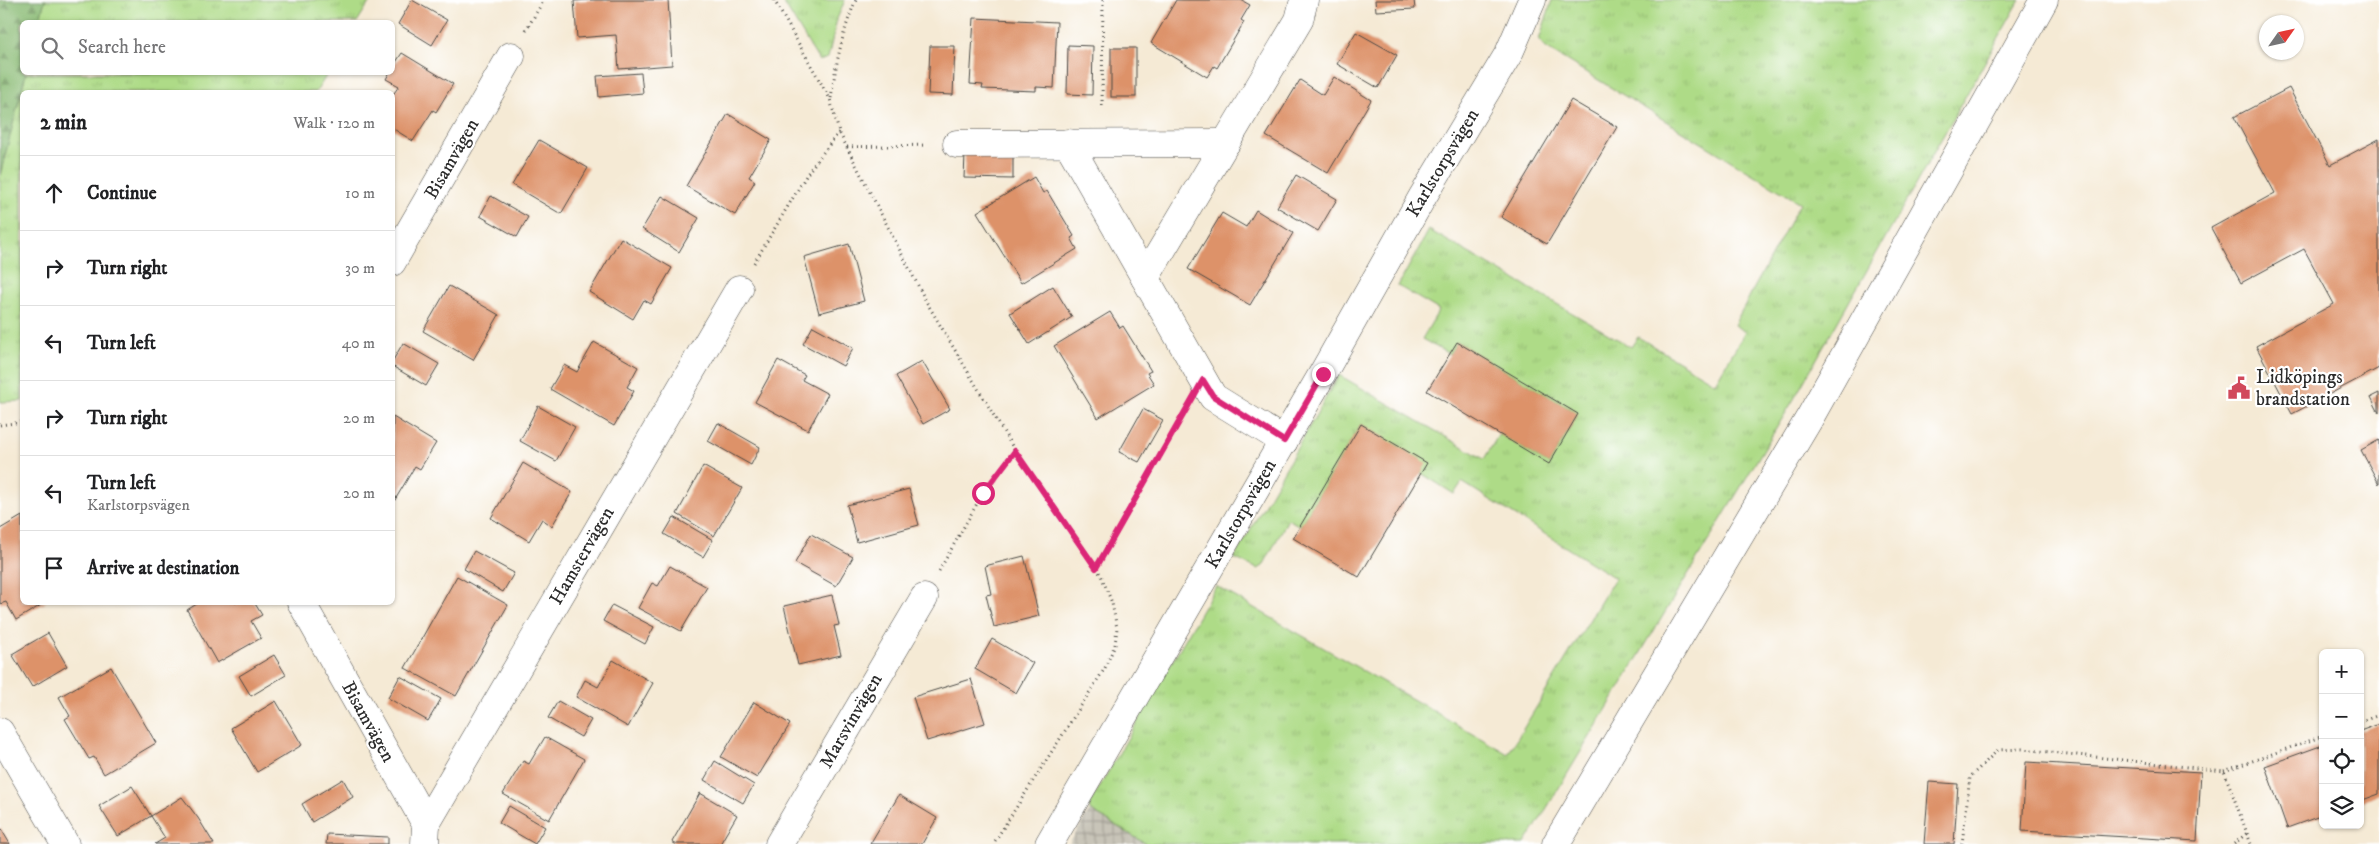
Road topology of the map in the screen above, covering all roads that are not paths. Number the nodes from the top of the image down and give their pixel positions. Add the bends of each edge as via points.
1 (1304, 0) edge
2 (1532, 0) edge
3 (2044, 0) edge
4 (512, 56) dead end
5 (1068, 143) junction
6 (1226, 143) junction
7 (957, 144) road end
8 (395, 257) edge
9 (1145, 278) junction
10 (738, 288) road end
11 (1284, 441) junction
12 (924, 598) road end
13 (303, 605) edge
14 (0, 732) edge
15 (426, 834) edge
16 (66, 844) edge
17 (779, 844) edge
18 (1049, 844) edge
19 (1556, 844) edge

1 - 6 street via 1299,20
2 - 11 street, Karlstorpsvägen via 1509,53 1423,196
3 - 19 street via 1809,419
4 - 8 street, Bisamvägen
5 - 6 street
5 - 7 street
5 - 9 street
6 - 9 street
9 - 11 street via 1213,396
10 - 15 street, Hamstervägen
11 - 18 street, Karlstorpsvägen
12 - 17 street, Marsvinvägen
13 - 15 street, Bisamvägen
14 - 16 street

